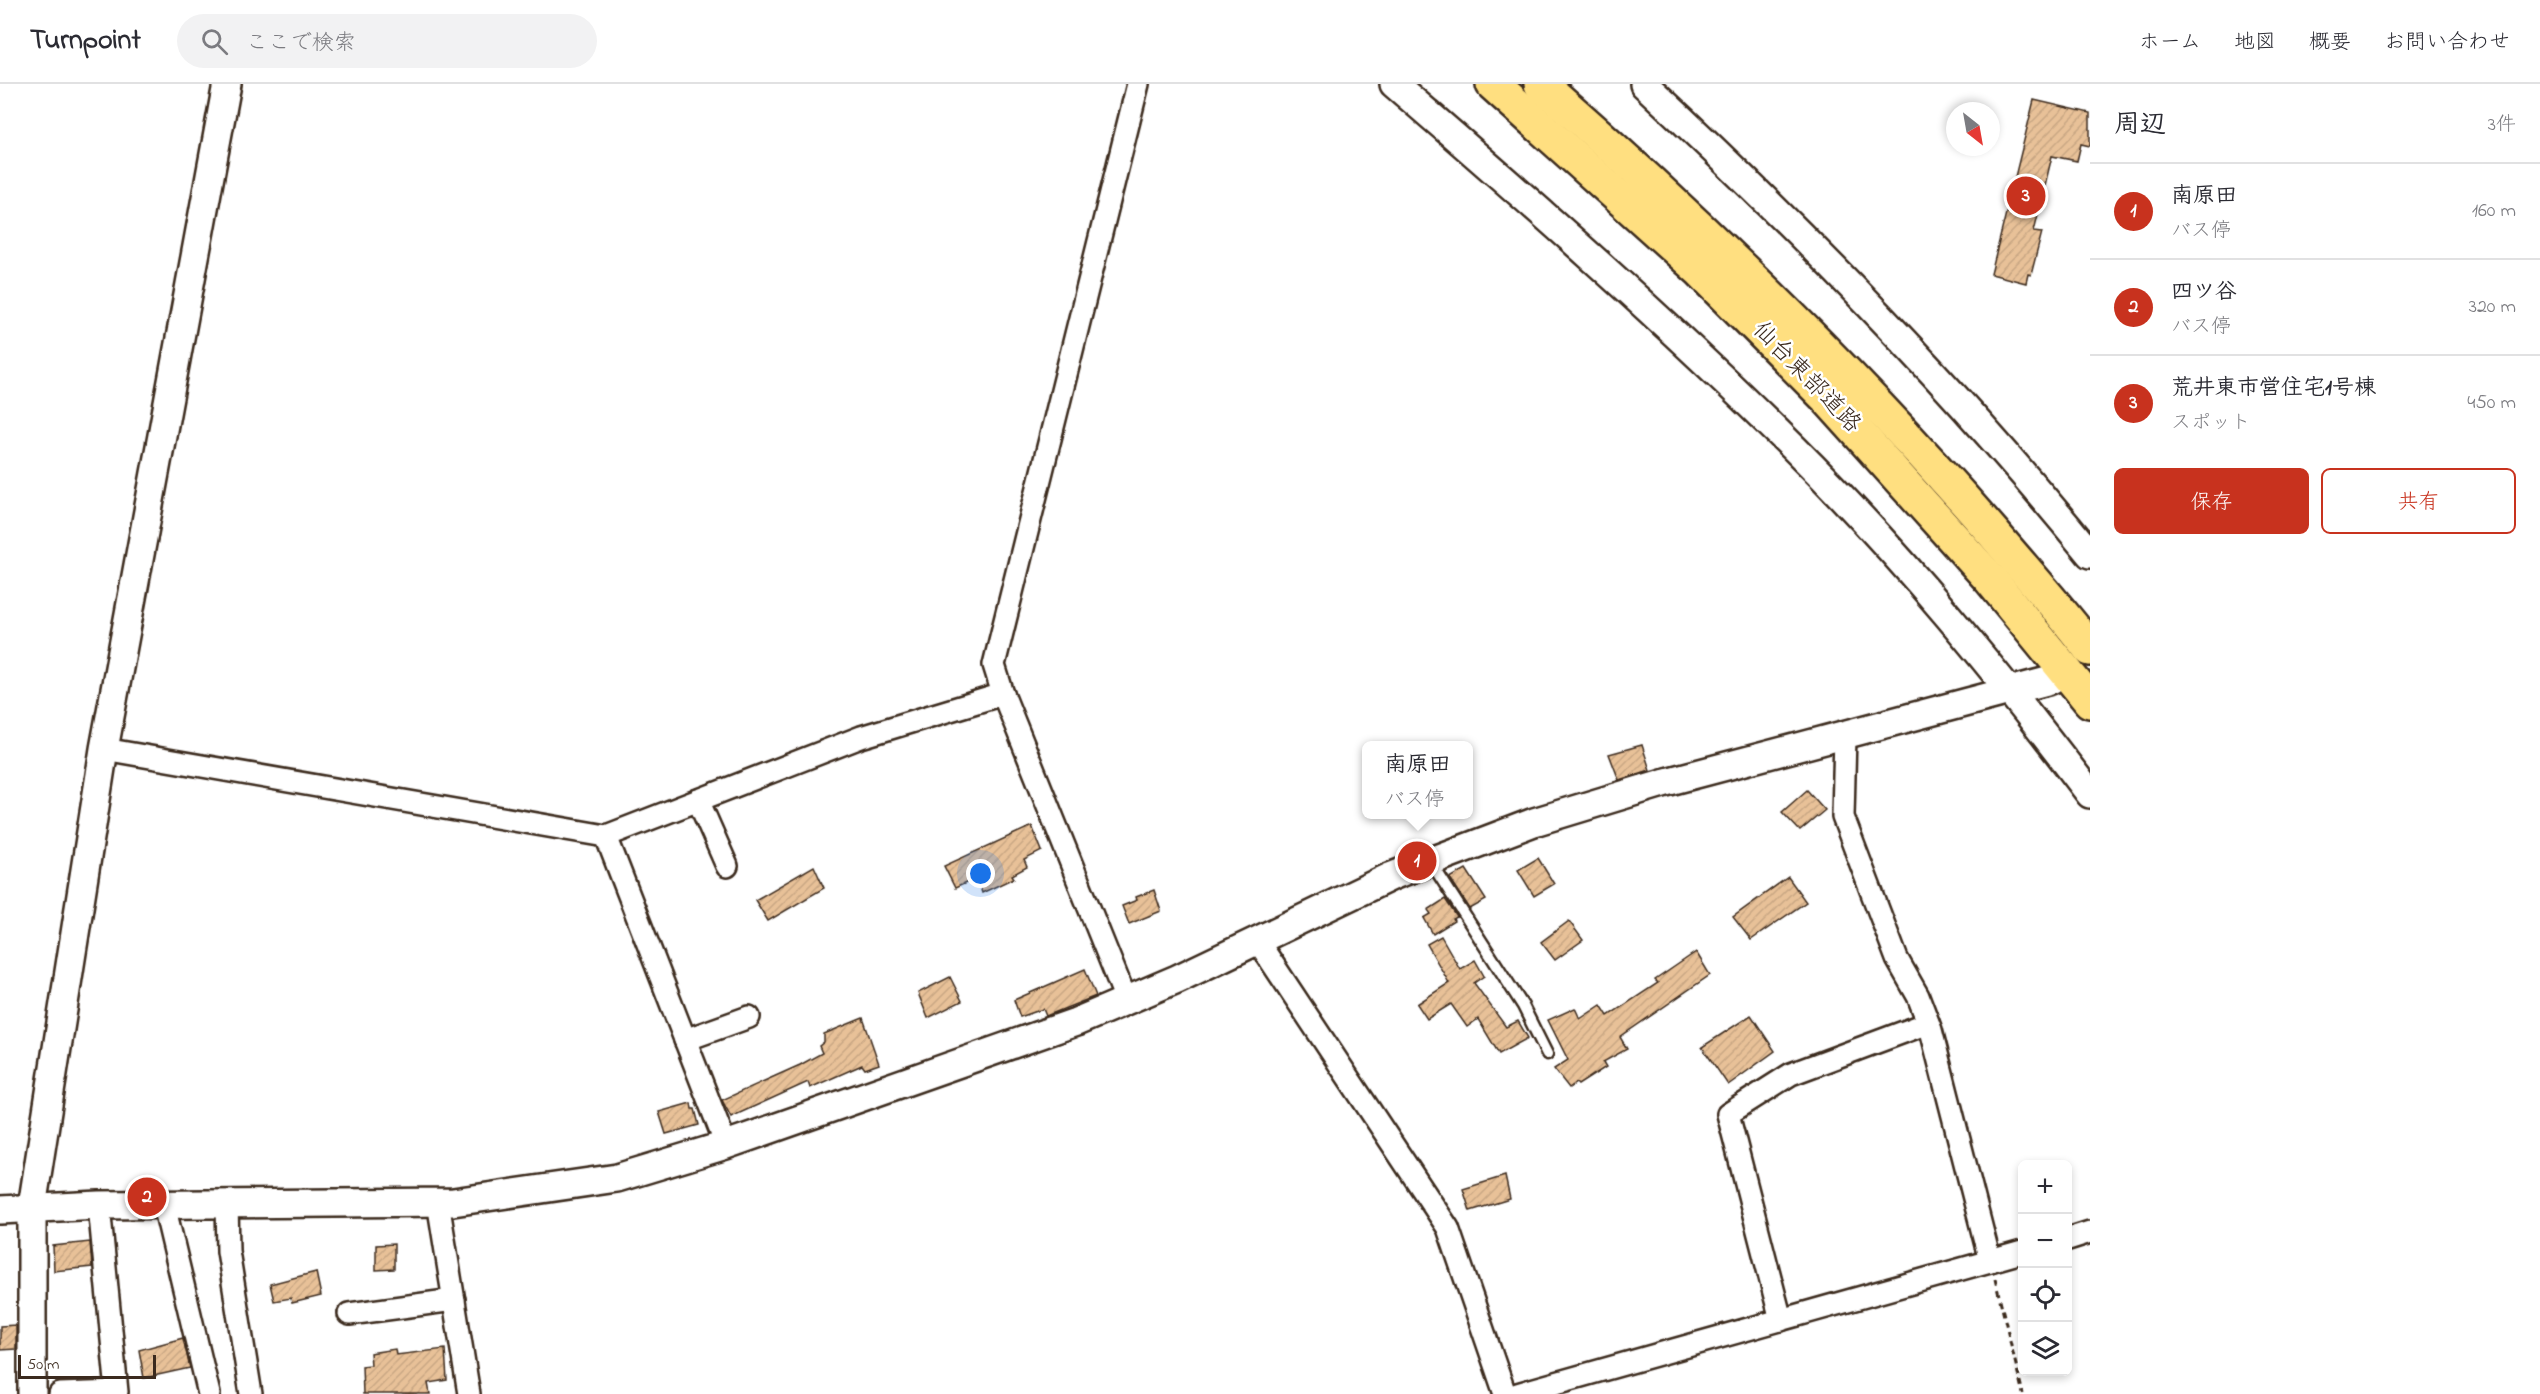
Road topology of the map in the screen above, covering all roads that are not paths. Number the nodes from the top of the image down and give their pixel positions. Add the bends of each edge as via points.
1 (227, 84) edge
2 (1138, 84) edge
3 (1394, 84) edge
4 (1492, 84) edge
5 (1541, 84) edge
6 (1644, 84) edge
7 (2090, 554) edge
8 (2090, 649) edge
9 (2051, 680) dead end
10 (2012, 692) junction
11 (1004, 694) junction
12 (2090, 701) edge
13 (1845, 735) junction
14 (104, 749) junction
15 (2090, 794) edge
16 (698, 800) junction
17 (606, 836) junction
18 (1430, 861) junction
19 (727, 866) dead end
20 (1257, 940) junction
21 (1127, 1002) junction
22 (749, 1017) dead end
23 (1928, 1023) junction
24 (685, 1040) junction
25 (1547, 1054) dead end
26 (726, 1145) junction
27 (438, 1202) junction
28 (227, 1203) junction
29 (99, 1205) junction
30 (164, 1205) junction
31 (32, 1207) junction
32 (0, 1210) edge
33 (2090, 1232) edge
34 (2072, 1237) edge
35 (2018, 1253) edge
36 (1990, 1261) junction
37 (454, 1299) junction
38 (349, 1314) dead end
39 (1781, 1320) junction
40 (32, 1394) edge
41 (60, 1394) edge
42 (209, 1394) edge
43 (250, 1394) edge
44 (469, 1394) edge
45 (1505, 1394) edge
46 (1517, 1394) edge

1 - 14 street
2 - 11 street via 994,665
3 - 10 street via 1583,247 1795,449 1911,574
4 - 12 highway, 仙台東部道路 via 1700,270 1827,398 1991,580
5 - 8 highway, 仙台東部道路 via 1723,249 1851,377 1944,477
6 - 7 street via 1742,175 1912,351
9 - 10 street
10 - 13 street
10 - 15 street
11 - 16 street via 861,737
11 - 21 street
13 - 18 street via 1602,800
13 - 23 street via 1843,817 1897,958
14 - 17 street
14 - 31 street
16 - 17 street
16 - 19 street
17 - 24 street
18 - 20 street
18 - 25 lane via 1523,1006
20 - 21 street
20 - 45 street via 1448,1228
21 - 26 street
22 - 24 street
23 - 36 street
23 - 39 street via 1791,1074 1728,1114
24 - 26 street
26 - 27 street via 617,1178
27 - 28 street
27 - 37 street
28 - 30 street
28 - 43 street via 228,1251
29 - 30 street
29 - 31 street
29 - 41 street via 117,1392
30 - 42 street
31 - 32 street
31 - 40 street
33 - 34 street
35 - 36 street
36 - 39 street
37 - 38 street
37 - 44 street
39 - 46 street

